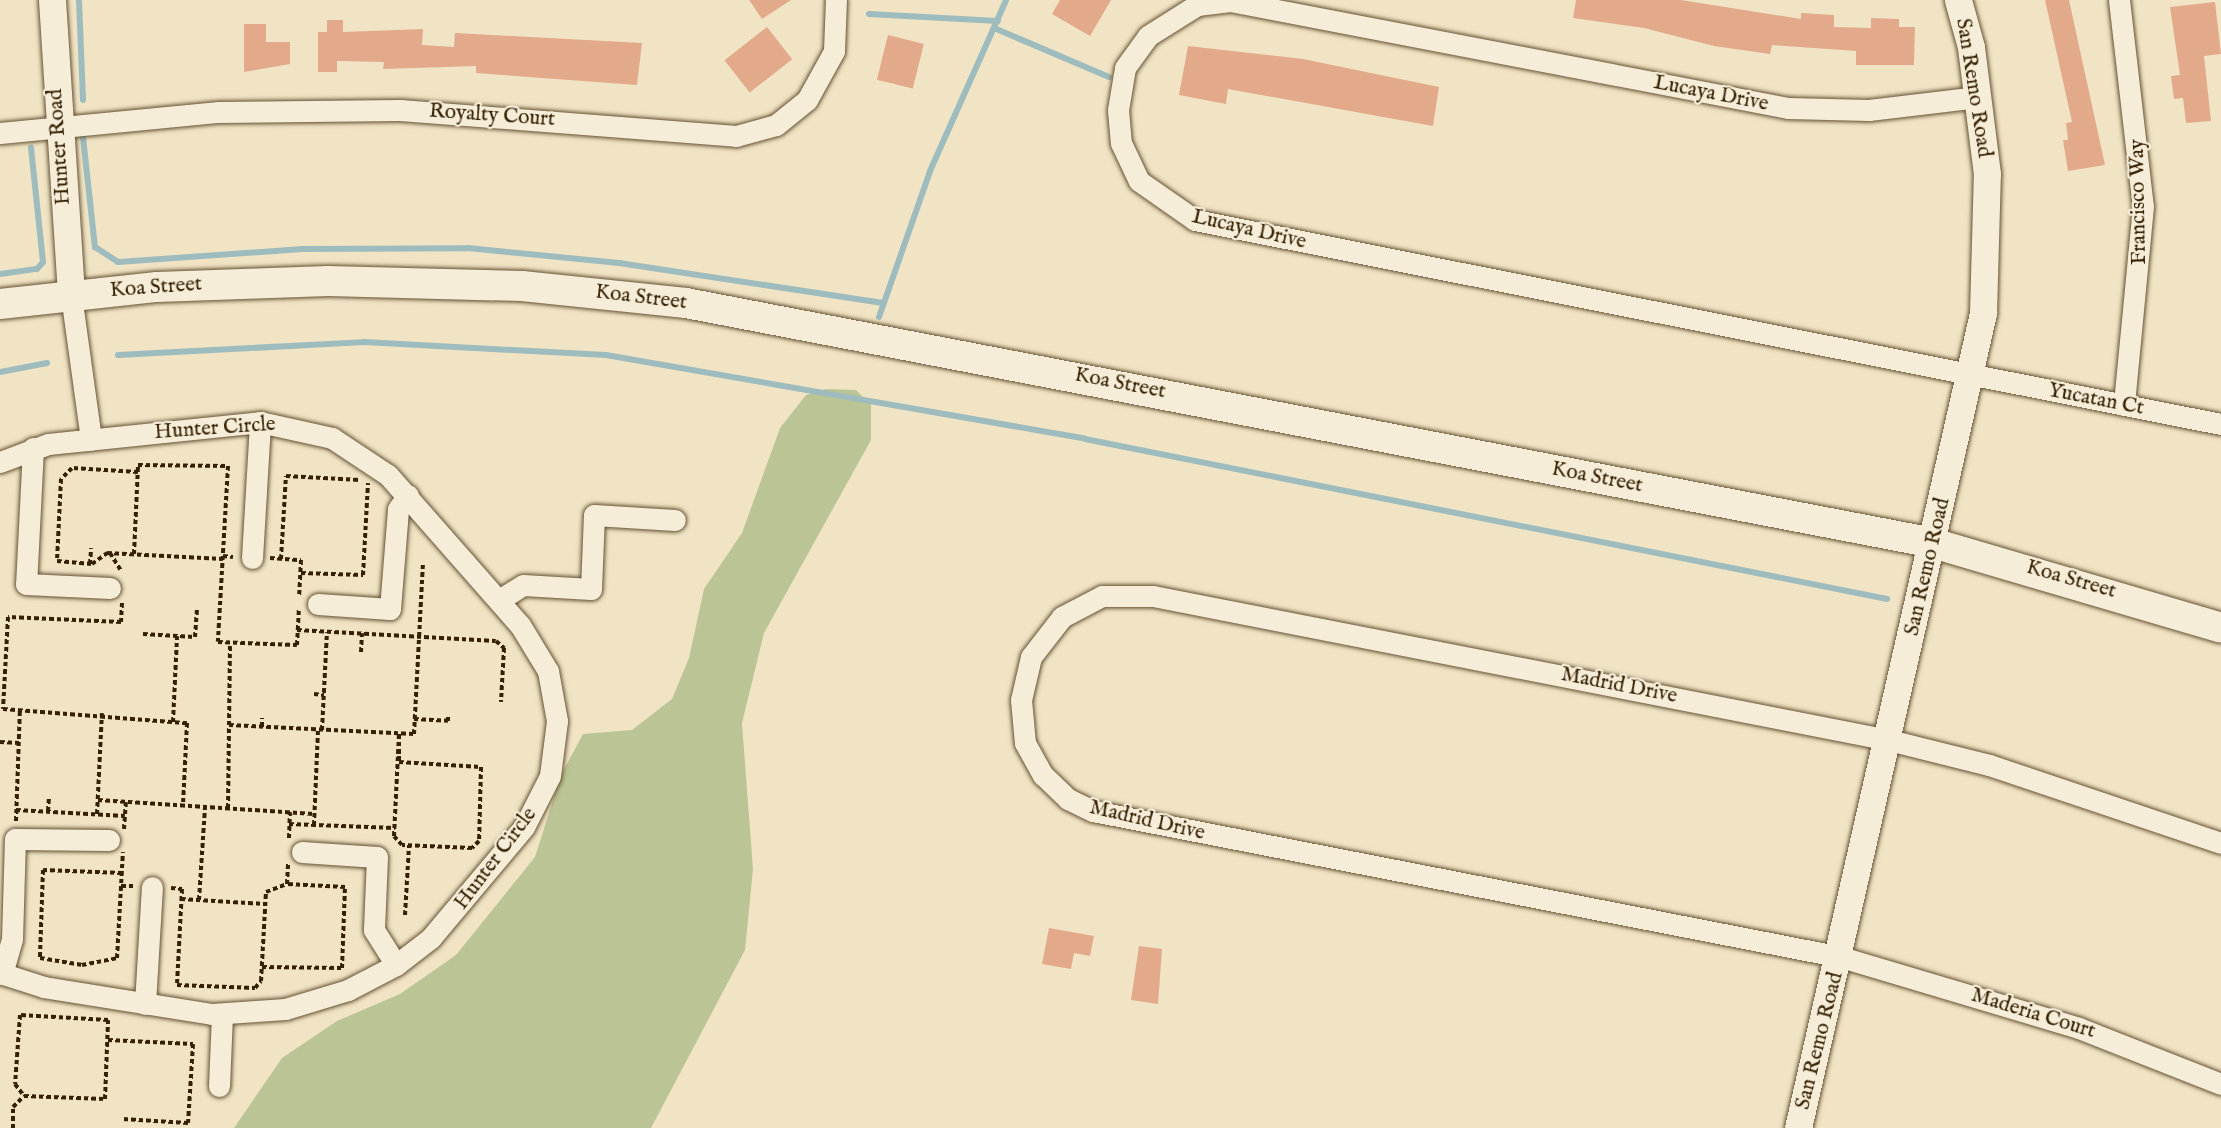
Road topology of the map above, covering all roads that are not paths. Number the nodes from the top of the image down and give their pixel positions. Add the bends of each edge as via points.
1 (52, 0) edge
2 (836, 0) edge
3 (1958, 0) edge
4 (2119, 0) edge
5 (1978, 97) junction
6 (58, 124) junction
7 (0, 133) edge
8 (71, 295) junction
9 (0, 304) edge
10 (1971, 376) junction
11 (2124, 405) junction
12 (260, 422) junction
13 (2221, 424) edge
14 (91, 440) junction
15 (33, 448) junction
16 (0, 462) edge
17 (408, 495) junction
18 (675, 520) dead end
19 (1933, 543) junction
20 (252, 558) road end
21 (118, 591) road end
22 (499, 600) junction
23 (318, 604) dead end
24 (2221, 628) edge
25 (1889, 740) junction
26 (109, 840) dead end
27 (2221, 843) edge
28 (293, 850) road end
29 (152, 887) road end
30 (1841, 957) junction
31 (396, 965) junction
32 (1, 974) edge
33 (145, 1004) junction
34 (222, 1014) junction
35 (2221, 1084) edge
36 (219, 1086) dead end
37 (1798, 1128) edge

1 - 6 street, Hunter Road
2 - 6 street, Royalty Court via 834,51 807,100 776,125 736,136 400,110 219,112
3 - 5 street, San Remo Road
4 - 11 street, Francisco Way via 2143,206
5 - 10 street, San Remo Road via 1988,238
5 - 10 street, Lucaya Drive via 1869,110 1788,108 1230,1 1197,5 1148,36 1125,68 1118,110 1121,143 1134,174 1162,202 1195,220
6 - 7 street, Royalty Court
6 - 8 street, Hunter Road
8 - 9 main road, Koa Street
8 - 14 street
8 - 19 main road, Koa Street via 340,281 522,286 686,303
10 - 11 street, Yucatan Ct
10 - 19 street, San Remo Road
11 - 13 street, Yucatan Ct
12 - 14 street, Hunter Circle
12 - 17 street, Hunter Circle via 297,426 347,445
12 - 20 street
14 - 15 street, Hunter Circle
15 - 16 street, Hunter Circle
15 - 21 street via 26,584
17 - 22 street, Hunter Circle
17 - 23 street via 398,509 390,609
18 - 22 street via 594,515 591,589 523,585
19 - 24 main road, Koa Street
19 - 25 street, San Remo Road
22 - 31 street, Hunter Circle via 531,639 553,687 557,737 550,776 533,813 463,905
25 - 27 street via 1989,765
25 - 30 street, San Remo Road
25 - 30 street, Madrid Drive via 1135,594 1102,596 1062,617 1039,643 1024,679 1021,722 1033,760 1058,791 1093,811
26 - 32 street via 15,839 12,939
28 - 31 street via 377,857 374,930
29 - 33 street
30 - 35 street, Maderia Court via 2079,1028
30 - 37 street, San Remo Road
31 - 34 street, Hunter Circle via 306,1004
32 - 33 street, Hunter Circle
33 - 34 street, Hunter Circle
34 - 36 street

